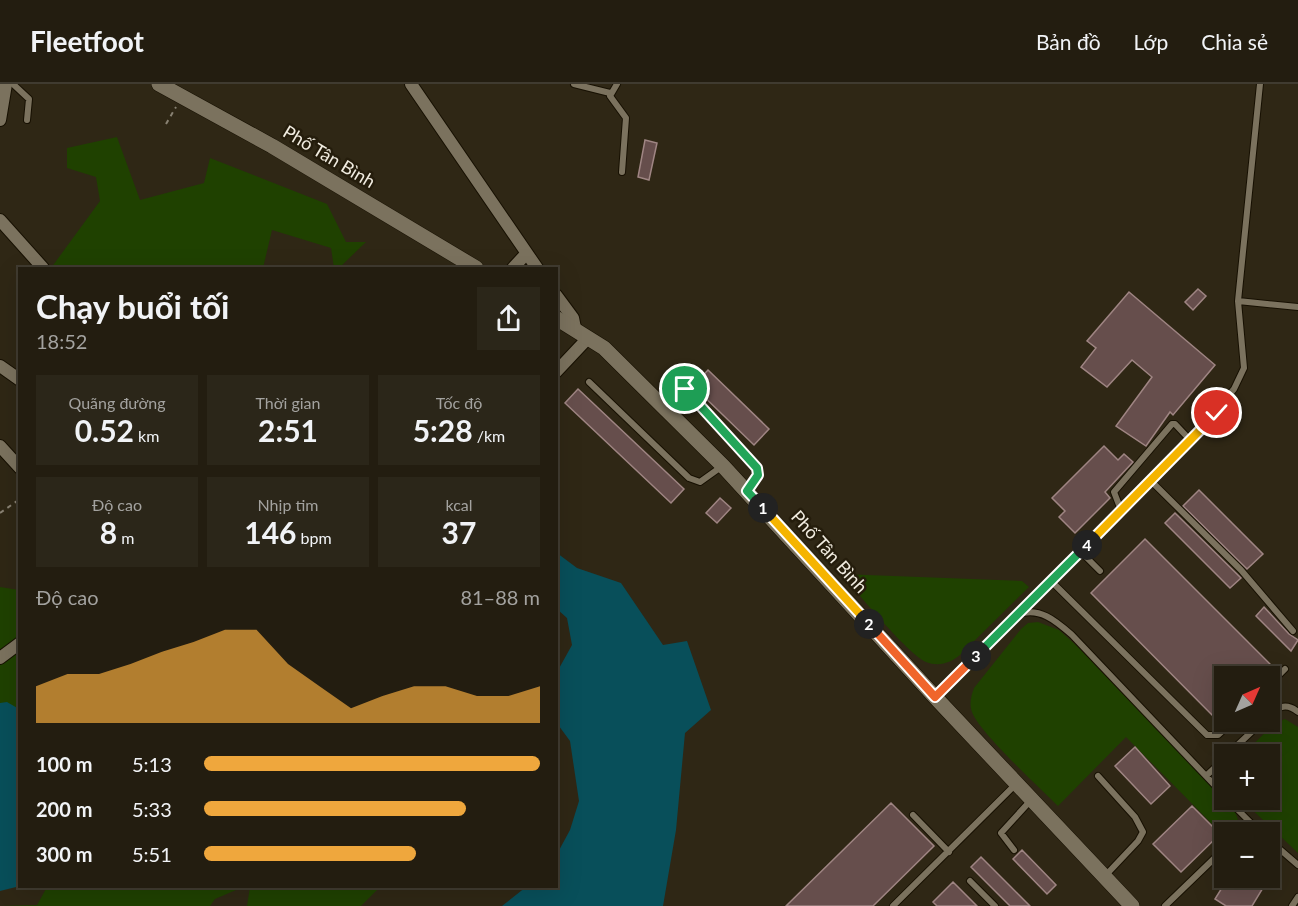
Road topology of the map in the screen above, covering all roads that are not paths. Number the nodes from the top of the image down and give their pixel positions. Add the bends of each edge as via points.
1 (6, 84) edge
2 (13, 84) edge
3 (159, 84) edge
4 (411, 84) edge
5 (574, 84) edge
6 (617, 84) edge
7 (1260, 84) edge
8 (610, 93) junction
9 (0, 120) edge
10 (27, 120) dead end
11 (622, 172) dead end
12 (0, 220) edge
13 (526, 254) junction
14 (42, 267) edge
15 (474, 267) edge
16 (514, 267) edge
17 (536, 267) edge
18 (558, 298) edge
19 (1238, 301) junction
20 (1298, 307) edge
21 (558, 319) edge
22 (575, 328) junction
23 (588, 338) junction
24 (0, 366) edge
25 (558, 370) edge
26 (18, 379) edge
27 (589, 382) dead end
28 (685, 389) dead end
29 (1191, 441) junction
30 (0, 446) edge
31 (723, 465) junction
32 (18, 466) edge
33 (1151, 481) junction
34 (747, 491) junction
35 (1121, 510) junction
36 (1080, 551) junction
37 (1101, 571) dead end
38 (1050, 580) junction
39 (1014, 616) junction
40 (1293, 631) dead end
41 (18, 644) edge
42 (0, 658) edge
43 (1285, 669) dead end
44 (1280, 674) edge
45 (935, 697) junction
46 (1280, 707) edge
47 (1298, 712) edge
48 (1221, 732) edge
49 (1251, 732) edge
50 (1239, 744) edge
51 (1214, 768) edge
52 (1098, 776) dead end
53 (1206, 776) junction
54 (1018, 783) junction
55 (1214, 784) edge
56 (1033, 799) junction
57 (1237, 810) edge
58 (913, 815) dead end
59 (1248, 822) edge
60 (1014, 850) dead end
61 (1280, 850) edge
62 (949, 852) junction
63 (1214, 859) edge
64 (1298, 866) edge
65 (1104, 876) junction
66 (970, 881) dead end
67 (1298, 897) edge
68 (897, 905) edge
69 (995, 906) edge
70 (1132, 906) edge
71 (1165, 906) edge
72 (1292, 906) edge

1 - 9 street
2 - 10 lane via 29,99
3 - 15 street, Phố Tân Bình via 272,146
4 - 13 street
5 - 8 lane
6 - 8 lane
7 - 19 lane
8 - 11 lane via 626,121
12 - 14 street
13 - 16 street
13 - 17 street
18 - 22 street via 573,318
19 - 20 lane
19 - 29 lane via 1244,368 1225,403
21 - 22 street, Phố Tân Bình
22 - 23 street, Phố Tân Bình
23 - 25 street
23 - 31 street, Phố Tân Bình via 604,348
24 - 26 street
27 - 31 lane via 688,478 700,482
28 - 34 lane via 757,468 758,475
29 - 33 lane
29 - 35 lane via 1172,424 1114,492
30 - 32 street
31 - 34 street, Phố Tân Bình
33 - 35 lane
33 - 40 lane via 1241,570
34 - 45 street, Phố Tân Bình
35 - 36 lane
36 - 37 lane
36 - 38 lane
38 - 39 lane
38 - 48 lane via 1206,735
39 - 45 lane
39 - 53 lane via 1033,611 1062,627
41 - 42 street
43 - 44 lane
45 - 54 street, Phố Tân Bình
46 - 47 lane via 1289,706
49 - 50 lane
51 - 53 lane
52 - 65 lane via 1135,817 1143,832
53 - 55 lane
54 - 56 street, Phố Tân Bình
54 - 62 lane
56 - 60 lane via 1001,832
56 - 65 street, Phố Tân Bình
57 - 59 lane
58 - 62 lane
61 - 64 lane
62 - 68 lane
63 - 71 lane
65 - 70 street, Phố Tân Bình
66 - 69 lane
67 - 72 lane

